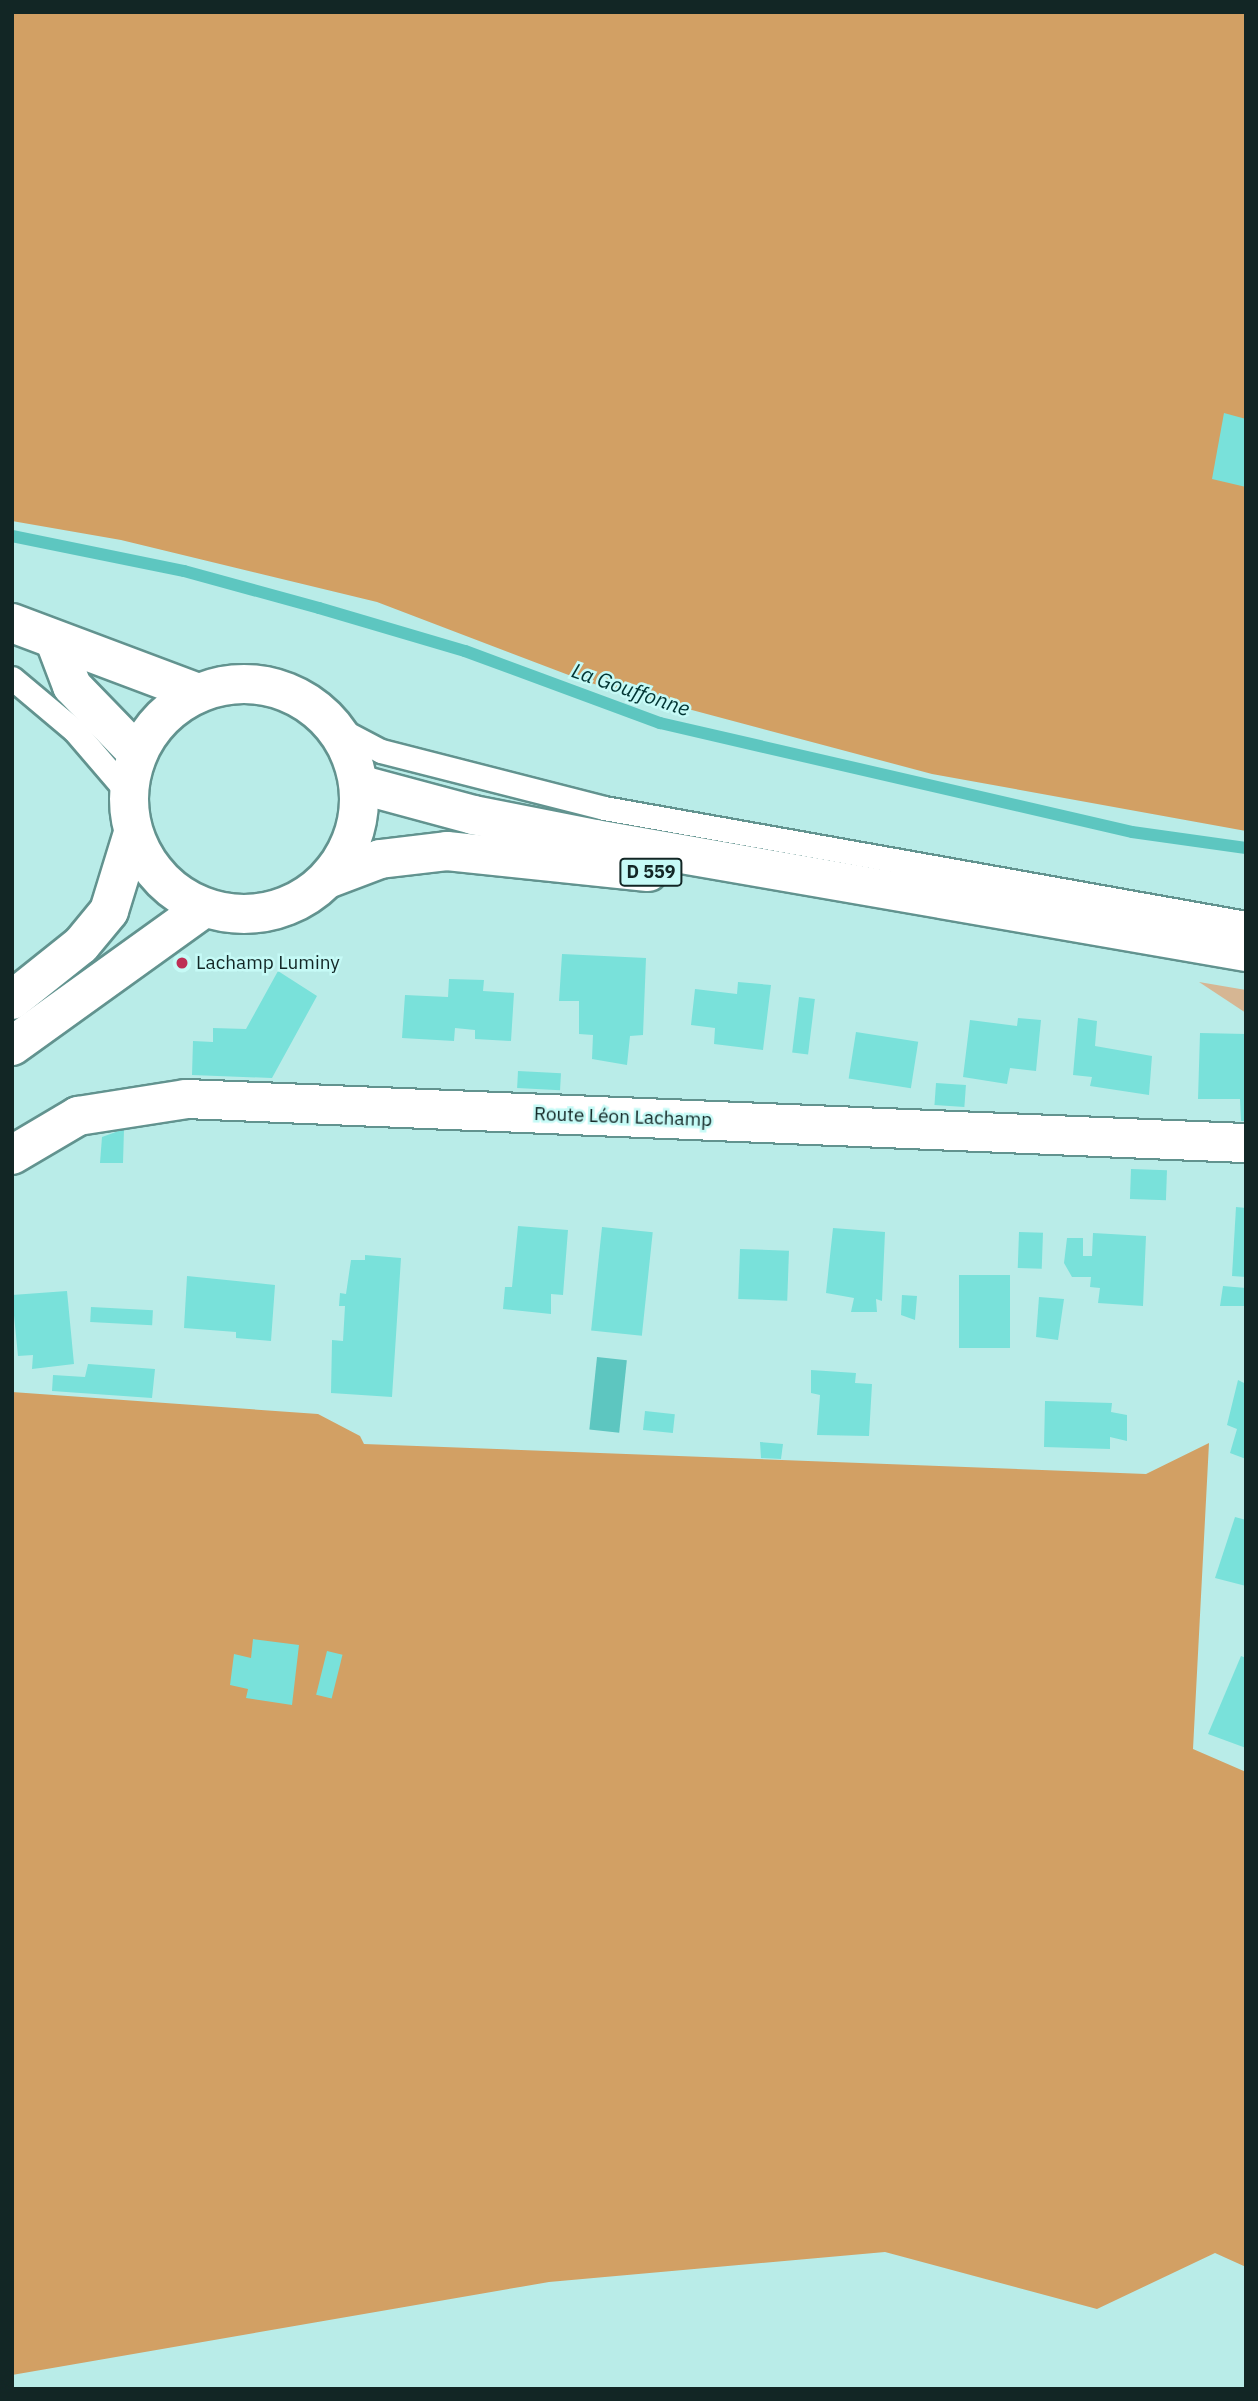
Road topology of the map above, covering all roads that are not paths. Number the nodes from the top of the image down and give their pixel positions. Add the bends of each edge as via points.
1 (12, 623) edge
2 (55, 641) junction
3 (12, 678) edge
4 (198, 693) junction
5 (335, 727) junction
6 (137, 753) junction
7 (362, 785) junction
8 (128, 793) junction
9 (133, 833) junction
10 (330, 878) junction
11 (976, 907) junction
12 (204, 908) junction
13 (1246, 923) edge
14 (1246, 953) edge
15 (12, 1000) edge
16 (12, 1046) edge
17 (1246, 1143) edge
18 (12, 1155) edge

1 - 2 main road
2 - 4 main road via 138,667
2 - 6 main road via 72,685
3 - 8 lane via 74,730
4 - 5 main road via 250,683 276,688 301,698
4 - 6 main road via 162,717
5 - 7 main road
5 - 13 lane via 381,751 604,808
6 - 8 main road
7 - 10 main road via 352,843
7 - 11 main road, D 559 via 473,815
8 - 9 main road
9 - 12 main road via 149,865 173,891
9 - 15 main road via 109,911 81,945
10 - 11 main road, D 559 via 380,859 447,850
10 - 12 main road via 303,899 272,912 237,915
11 - 14 main road, D 559
12 - 16 main road
17 - 18 main road, Route Léon Lachamp via 186,1099 78,1116

